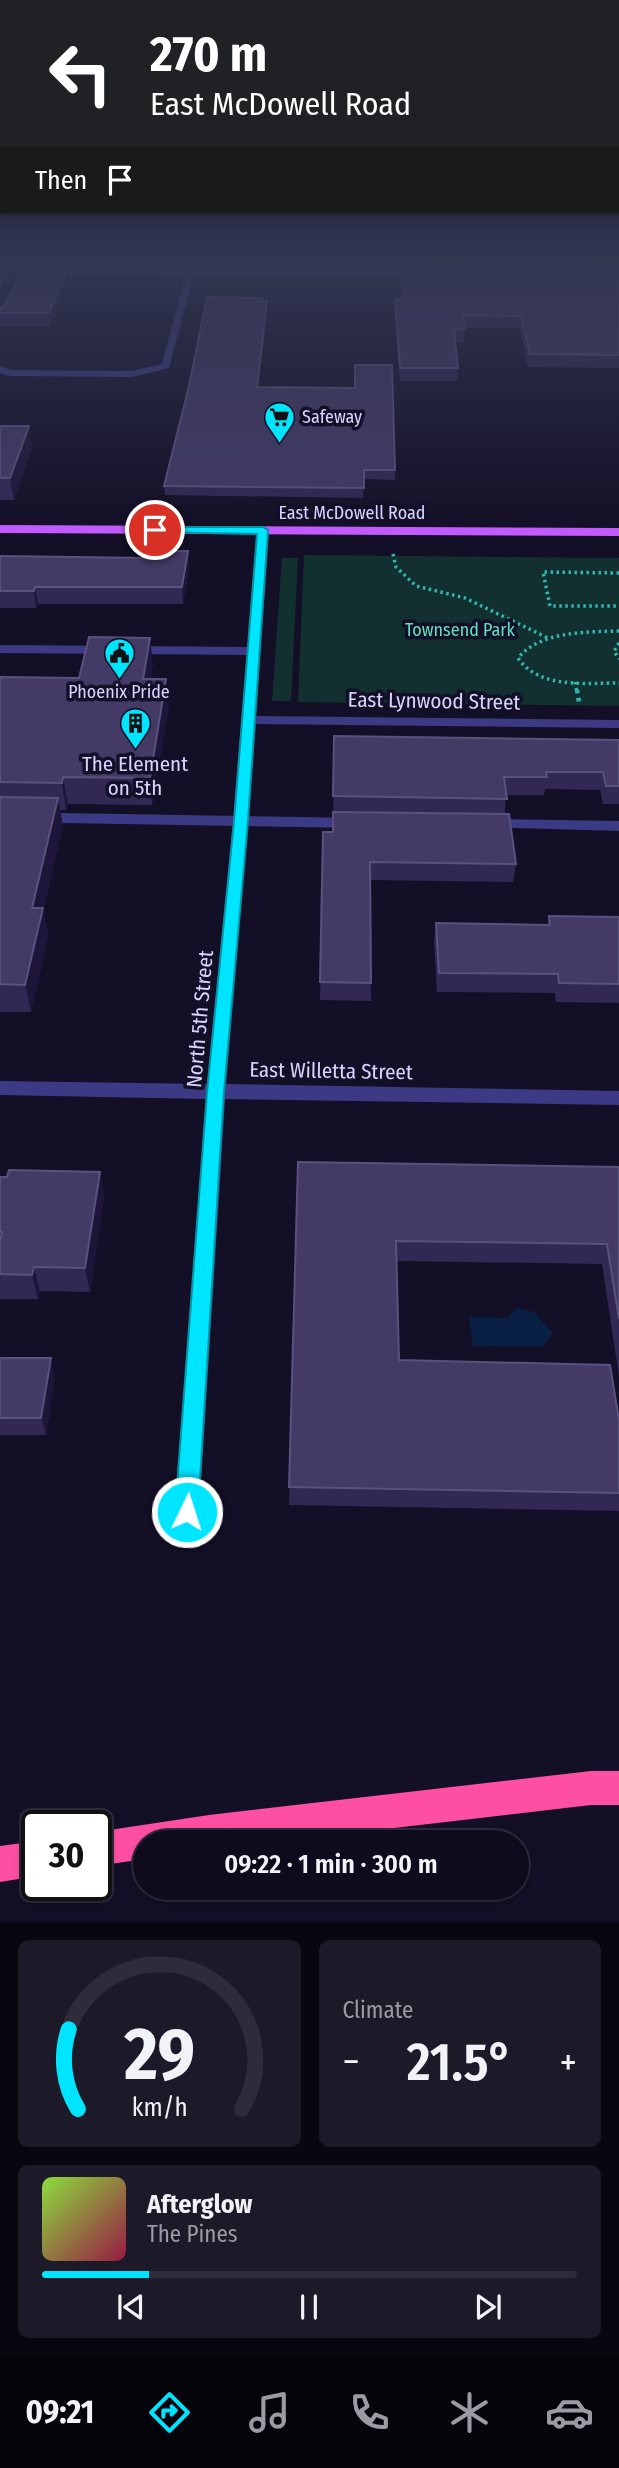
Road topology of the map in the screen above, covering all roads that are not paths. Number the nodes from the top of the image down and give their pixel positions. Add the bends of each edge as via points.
1 (170, 351) edge
2 (0, 369) edge
3 (0, 529) edge
4 (263, 530) junction
5 (619, 532) edge
6 (0, 649) edge
7 (253, 651) junction
8 (249, 720) junction
9 (619, 724) edge
10 (0, 817) edge
11 (241, 821) junction
12 (372, 823) edge
13 (468, 824) edge
14 (619, 826) edge
15 (0, 1088) edge
16 (216, 1092) junction
17 (619, 1098) edge
18 (187, 1512) dead end
19 (619, 1788) edge
20 (112, 1847) edge
21 (21, 1861) edge
22 (0, 1864) edge

1 - 2 street via 166,366 132,374 9,373
3 - 4 main road, East McDowell Road
4 - 5 main road, East McDowell Road
4 - 7 street, North 5th Street
6 - 7 street
7 - 8 street, North 5th Street
8 - 9 street, East Lynwood Street
8 - 11 street, North 5th Street
10 - 11 street
11 - 12 street
11 - 16 street, North 5th Street
13 - 14 street
15 - 16 street, East Willetta Street
16 - 17 street, East Willetta Street
16 - 18 street, North 5th Street
19 - 20 highway
21 - 22 highway

